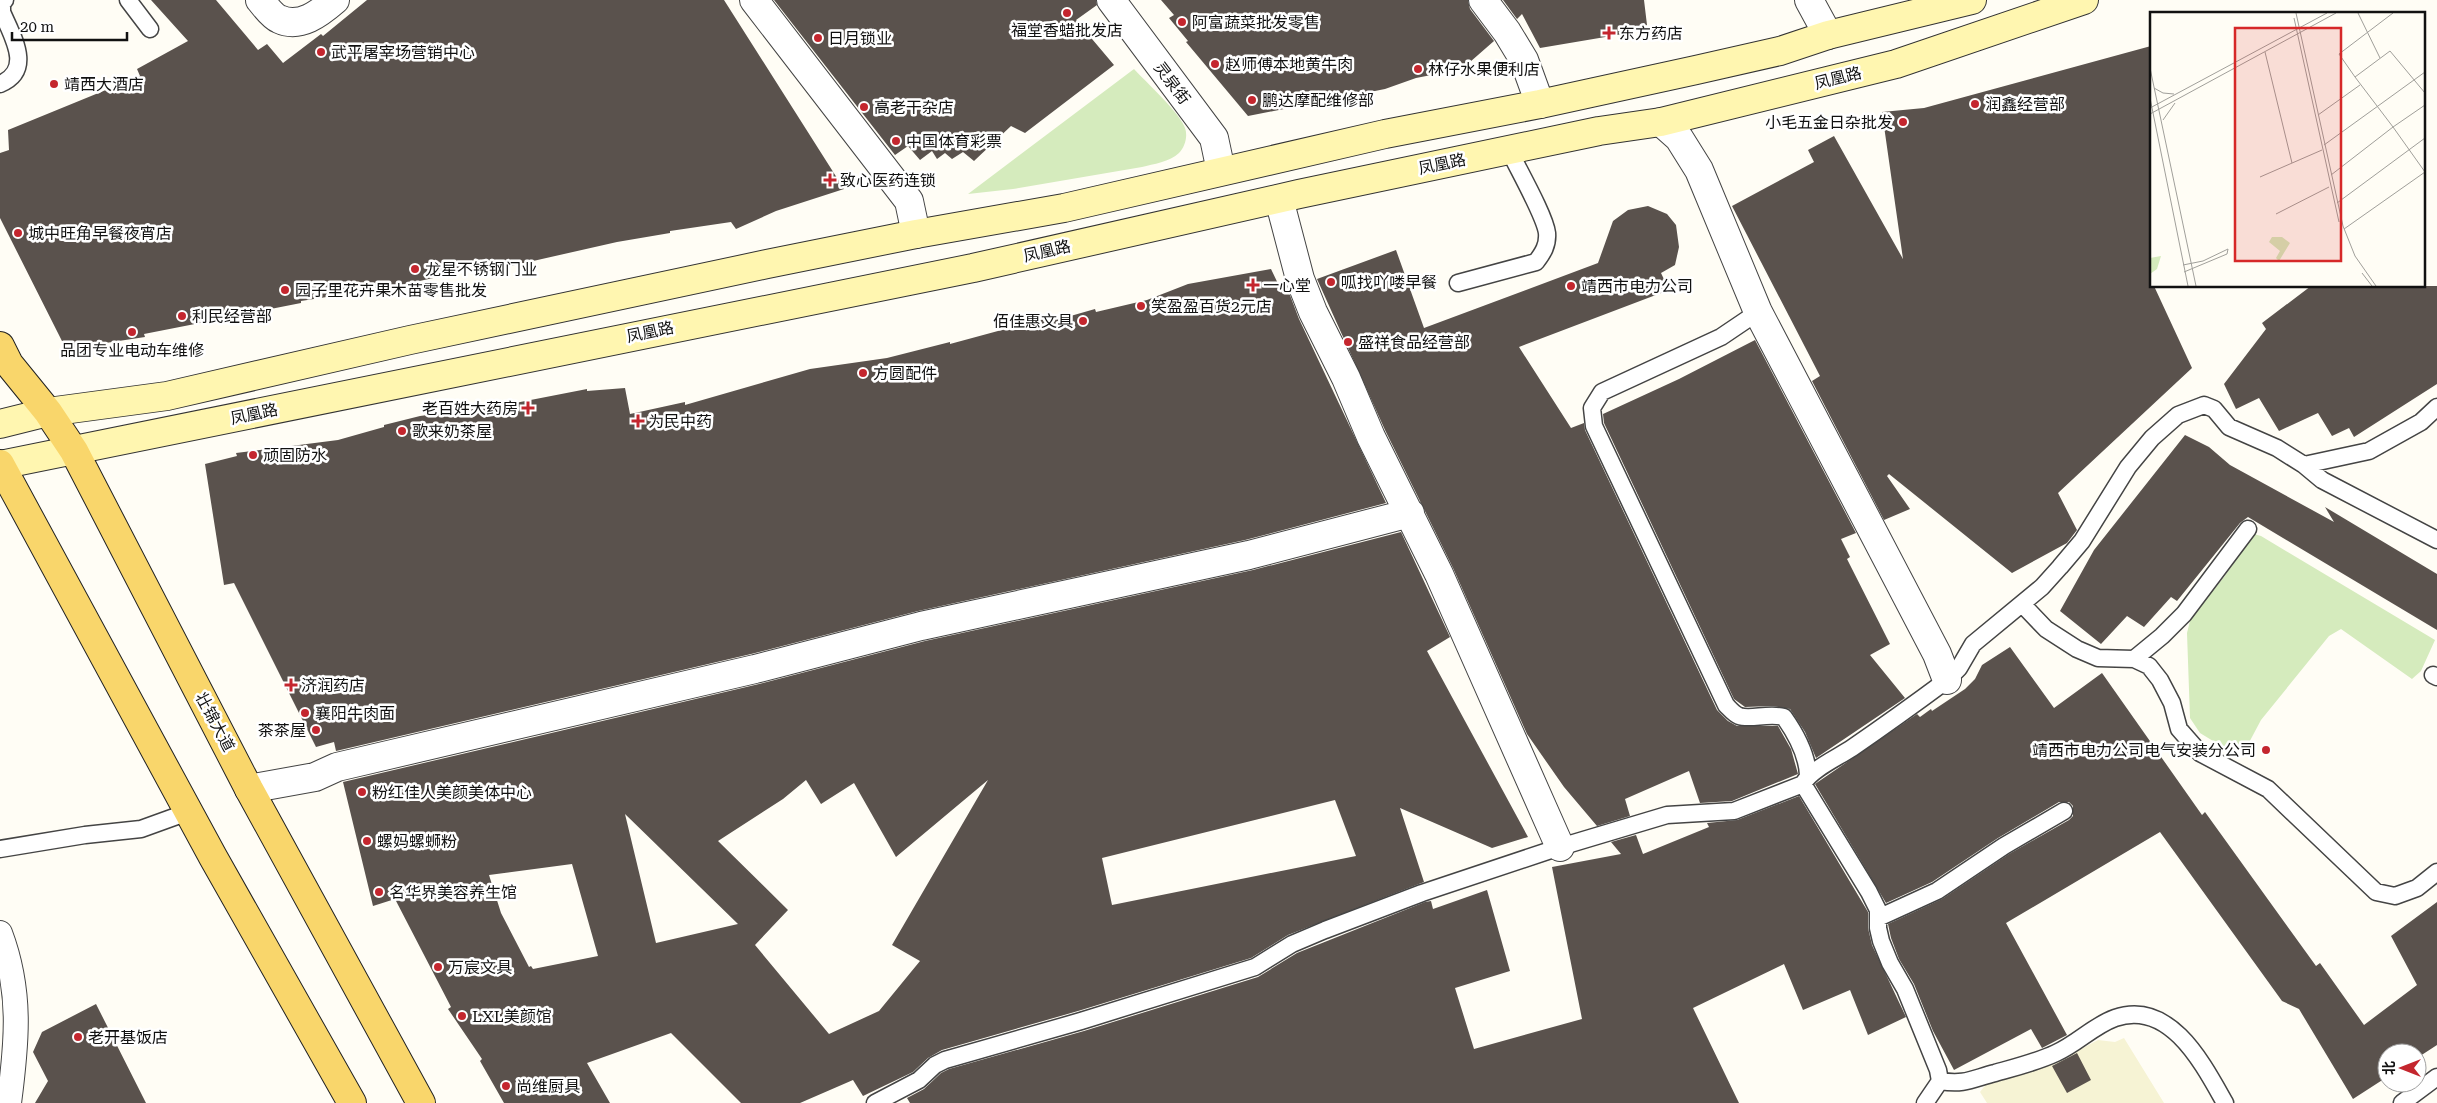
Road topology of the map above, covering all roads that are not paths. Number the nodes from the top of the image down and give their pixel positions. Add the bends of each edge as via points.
1 (5, 0) edge
2 (128, 0) edge
3 (260, 0) edge
4 (335, 0) edge
5 (754, 0) edge
6 (1111, 0) edge
7 (1483, 0) edge
8 (1809, 0) edge
9 (1972, 0) edge
10 (2084, 0) edge
11 (150, 29) dead end
12 (1828, 35) junction
13 (0, 84) edge
14 (1540, 104) junction
15 (1660, 122) junction
16 (1509, 150) junction
17 (1221, 171) junction
18 (1279, 199) junction
19 (916, 234) junction
20 (1458, 283) dead end
21 (1758, 312) junction
22 (0, 346) edge
23 (2437, 407) edge
24 (48, 412) junction
25 (0, 424) edge
26 (74, 451) junction
27 (0, 465) edge
28 (2304, 465) junction
29 (1410, 512) junction
30 (2248, 529) dead end
31 (2437, 540) edge
32 (2022, 604) junction
33 (2134, 659) junction
34 (1947, 680) junction
35 (1805, 779) junction
36 (250, 789) junction
37 (2064, 811) dead end
38 (188, 812) junction
39 (1560, 847) junction
40 (0, 849) edge
41 (2437, 872) edge
42 (1878, 918) junction
43 (0, 933) edge
44 (2437, 1077) edge
45 (1940, 1081) junction
46 (9, 1103) edge
47 (352, 1103) edge
48 (421, 1103) edge
49 (876, 1103) edge
50 (1925, 1103) edge
51 (2225, 1103) edge
52 (2402, 1103) edge

1 - 13 lane via 2,12 20,60 16,72
2 - 11 lane
3 - 4 street via 278,19 295,24 310,18
5 - 19 street via 909,201
6 - 17 street, 灵泉街 via 1214,138
7 - 14 street via 1524,60
8 - 12 street
9 - 12 main road
10 - 15 main road, 凤凰路 via 1896,64
12 - 14 main road via 1780,51
14 - 17 main road via 1385,134
15 - 16 main road, 凤凰路
15 - 21 street via 1679,138 1699,170
16 - 18 main road, 凤凰路
16 - 20 lane via 1541,217 1546,233 1545,252 1536,262
17 - 19 main road via 1055,210
18 - 26 main road, 凤凰路 via 972,268
18 - 29 street via 1300,279 1313,312
19 - 24 main road via 410,340 167,396
21 - 34 street via 1932,645
21 - 35 lane via 1721,337 1602,392 1592,408 1594,426 1726,705 1738,716 1773,714 1784,717 1807,763
22 - 24 main road, 壮锦大道 via 9,364
23 - 28 lane via 2421,422 2369,451
24 - 25 main road
24 - 26 main road, 壮锦大道
26 - 27 main road, 凤凰路
26 - 36 main road, 壮锦大道
27 - 38 main road
28 - 31 lane via 2322,480
28 - 32 lane via 2277,448 2229,427 2214,409 2204,405 2178,415 2152,438 2128,467 2082,541 2042,587
29 - 36 street via 1249,555 921,626 755,669 337,767 315,777
29 - 39 street
30 - 33 lane via 2184,614
32 - 33 lane via 2046,629 2076,649 2098,658
32 - 34 lane via 1973,644 1959,668
33 - 41 lane via 2148,666 2160,680 2172,703 2179,729 2200,754 2268,789 2376,892 2395,896 2417,888
34 - 35 lane
35 - 39 lane via 1734,811 1667,815
35 - 42 lane via 1870,892
36 - 48 main road, 壮锦大道
37 - 42 lane via 1937,891
38 - 40 lane via 140,829
38 - 47 main road
39 - 49 lane via 1422,893 1326,930 1292,944 1255,967 945,1060 912,1084
42 - 45 lane via 1881,941 1926,1039
43 - 46 street via 16,994 16,1039
44 - 52 lane
45 - 50 lane
45 - 51 lane via 1966,1083 2020,1066 2056,1053 2092,1029 2131,1014 2174,1029 2193,1050

